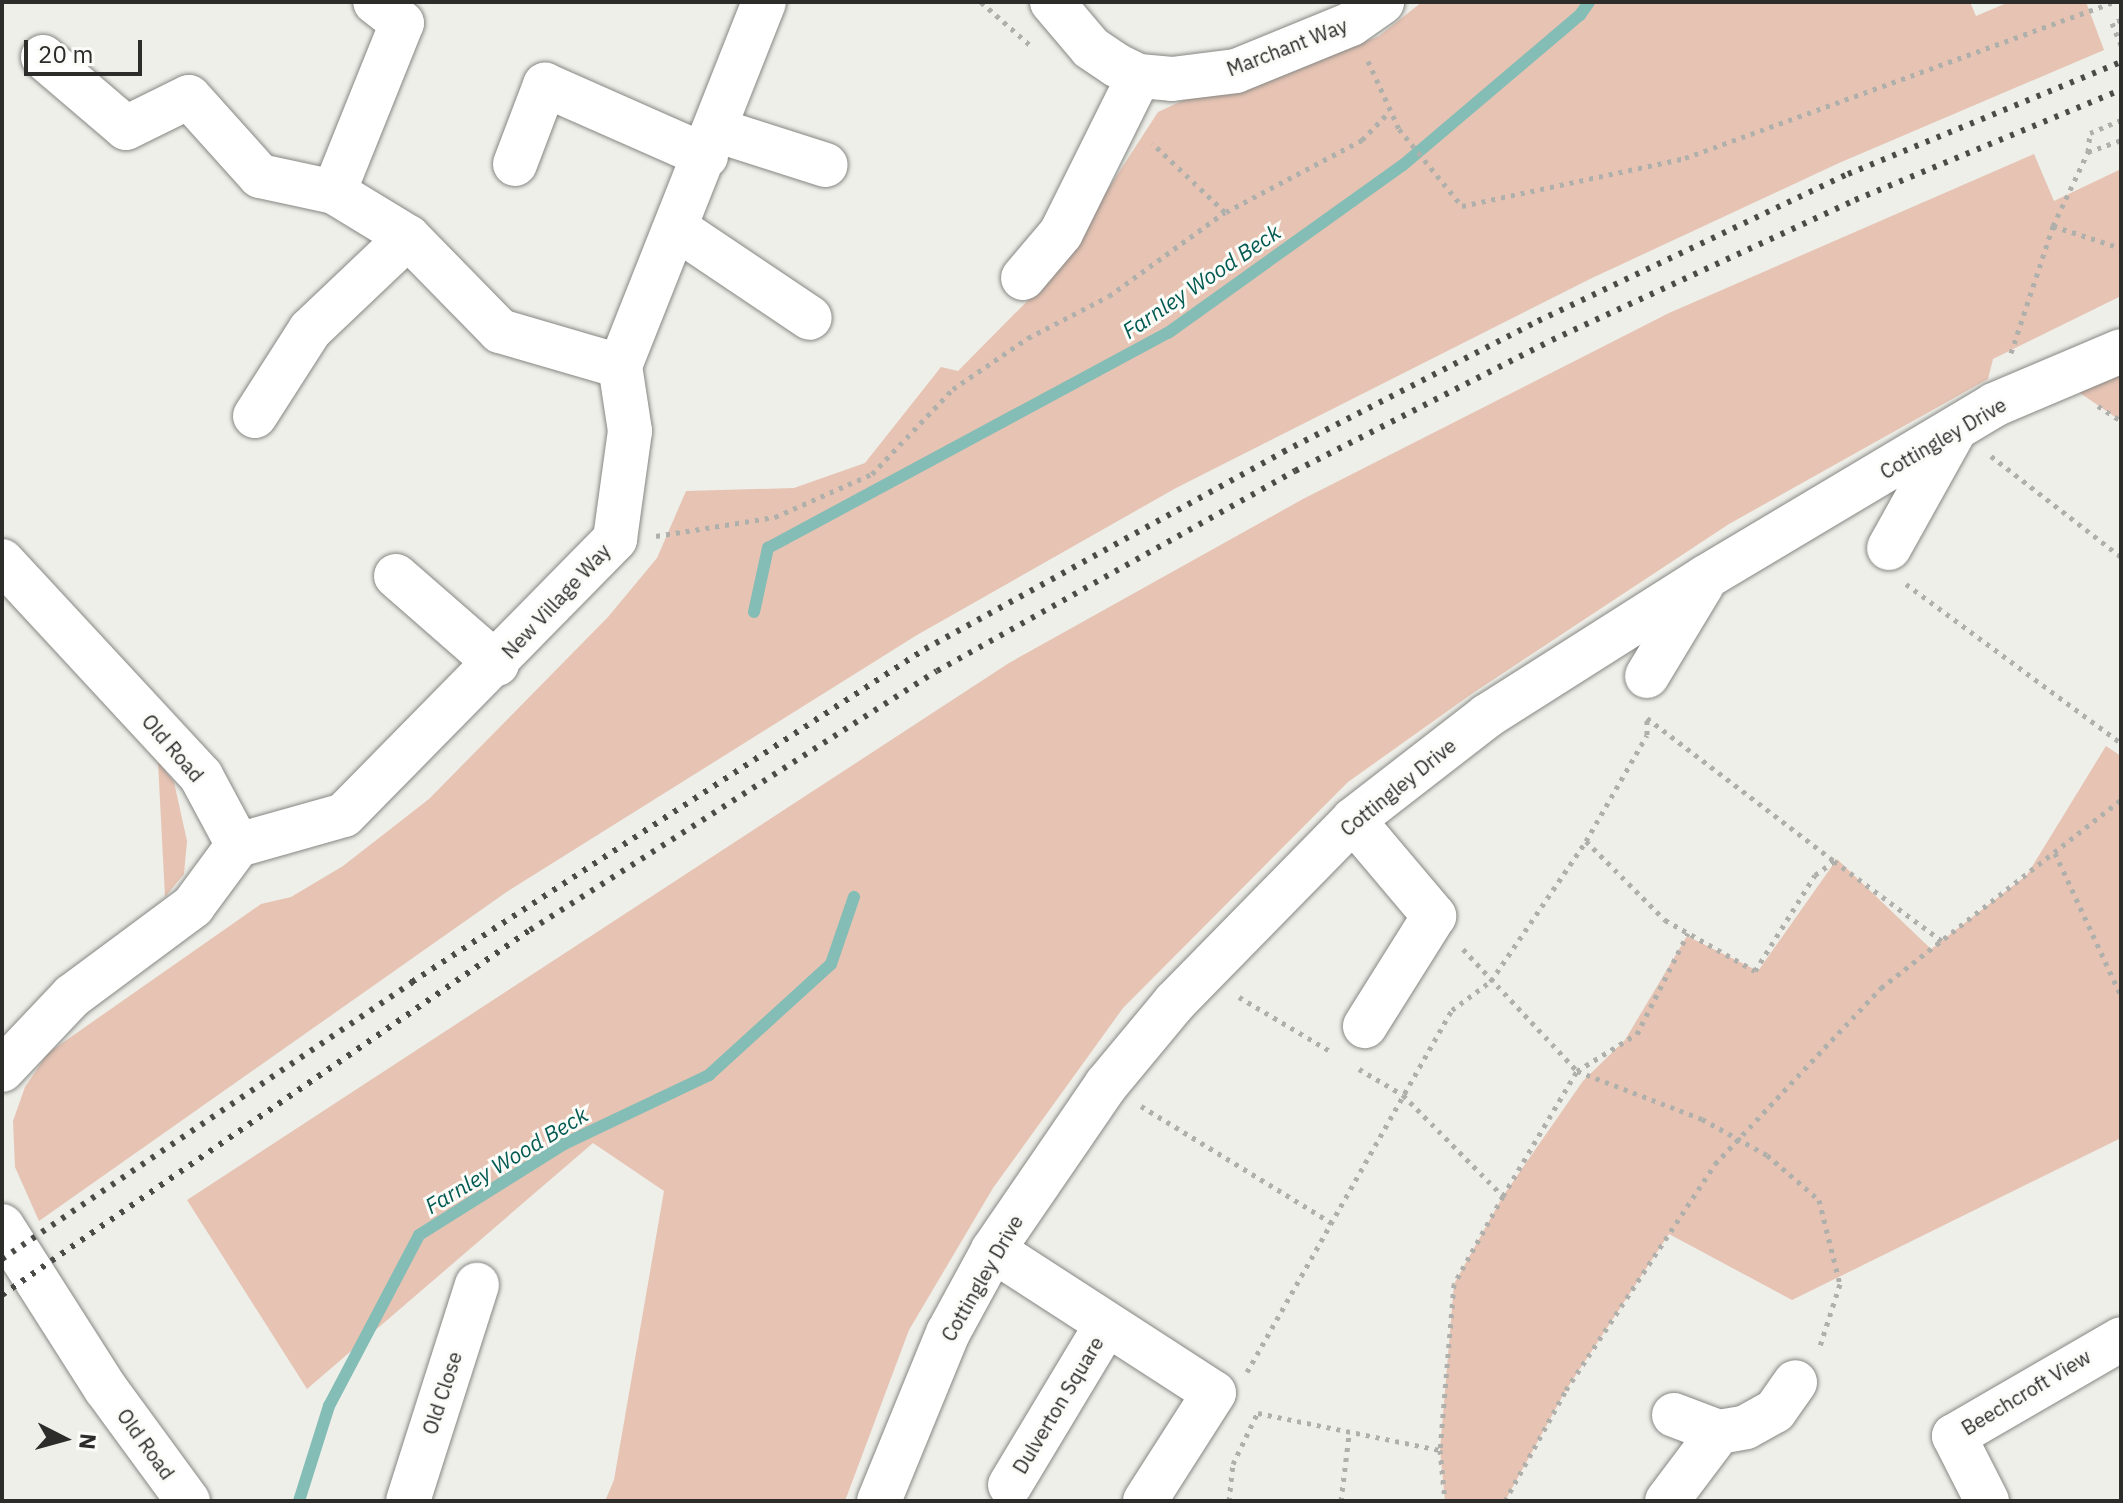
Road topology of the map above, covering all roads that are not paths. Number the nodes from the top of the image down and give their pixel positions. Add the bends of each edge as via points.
1 (375, 2) edge
2 (764, 2) edge
3 (1052, 2) edge
4 (1366, 13) edge
5 (43, 57) dead end
6 (1130, 95) junction
7 (711, 143) junction
8 (515, 164) dead end
9 (826, 165) dead end
10 (334, 192) junction
11 (676, 228) junction
12 (408, 237) junction
13 (1023, 278) dead end
14 (810, 318) dead end
15 (2121, 351) edge
16 (620, 366) junction
17 (255, 416) dead end
18 (1955, 428) junction
19 (1895, 564) road end
20 (396, 576) dead end
21 (1706, 577) junction
22 (9, 583) edge
23 (497, 664) junction
24 (1647, 696) road end
25 (1353, 820) junction
26 (238, 845) junction
27 (1350, 1048) road end
28 (2, 1070) edge
29 (2, 1226) edge
30 (993, 1250) junction
31 (477, 1285) dead end
32 (1106, 1325) junction
33 (2121, 1339) edge
34 (1795, 1382) road end
35 (1674, 1415) dead end
36 (1719, 1432) junction
37 (1010, 1485) dead end
38 (1668, 1499) edge
39 (188, 1501) edge
40 (408, 1501) edge
41 (879, 1501) edge
42 (1145, 1501) edge
43 (1987, 1501) edge

1 - 10 street via 402,23
2 - 7 street
3 - 6 street, Marchant Way
4 - 6 street, Marchant Way via 1236,71 1172,79
5 - 10 street via 126,128 189,97 260,176
6 - 13 street via 1061,233
7 - 8 street via 545,85
7 - 9 street
7 - 11 street
10 - 12 street
11 - 14 street
11 - 16 street
12 - 16 street via 500,331
12 - 17 street via 310,330
15 - 18 street, Cottingley Drive via 1994,405
16 - 23 street, New Village Way via 630,431 615,539
18 - 19 street
18 - 21 street, Cottingley Drive
20 - 23 street
21 - 24 street
21 - 25 street, Cottingley Drive via 1487,716
22 - 26 street, Old Road via 201,776
23 - 26 street, New Village Way via 344,815
25 - 27 street via 1434,916
25 - 30 street, Cottingley Drive via 1202,974 1106,1085
26 - 28 street via 193,906 72,996
29 - 39 street, Old Road via 106,1389
30 - 32 street, Dulverton Square
30 - 41 street, Cottingley Drive via 948,1333
31 - 40 street, Old Close
32 - 37 street, Dulverton Square
32 - 42 street, Dulverton Square via 1214,1393
33 - 43 street, Beechcroft View via 1954,1436
34 - 36 street via 1775,1411 1746,1427
35 - 36 street
36 - 38 street

